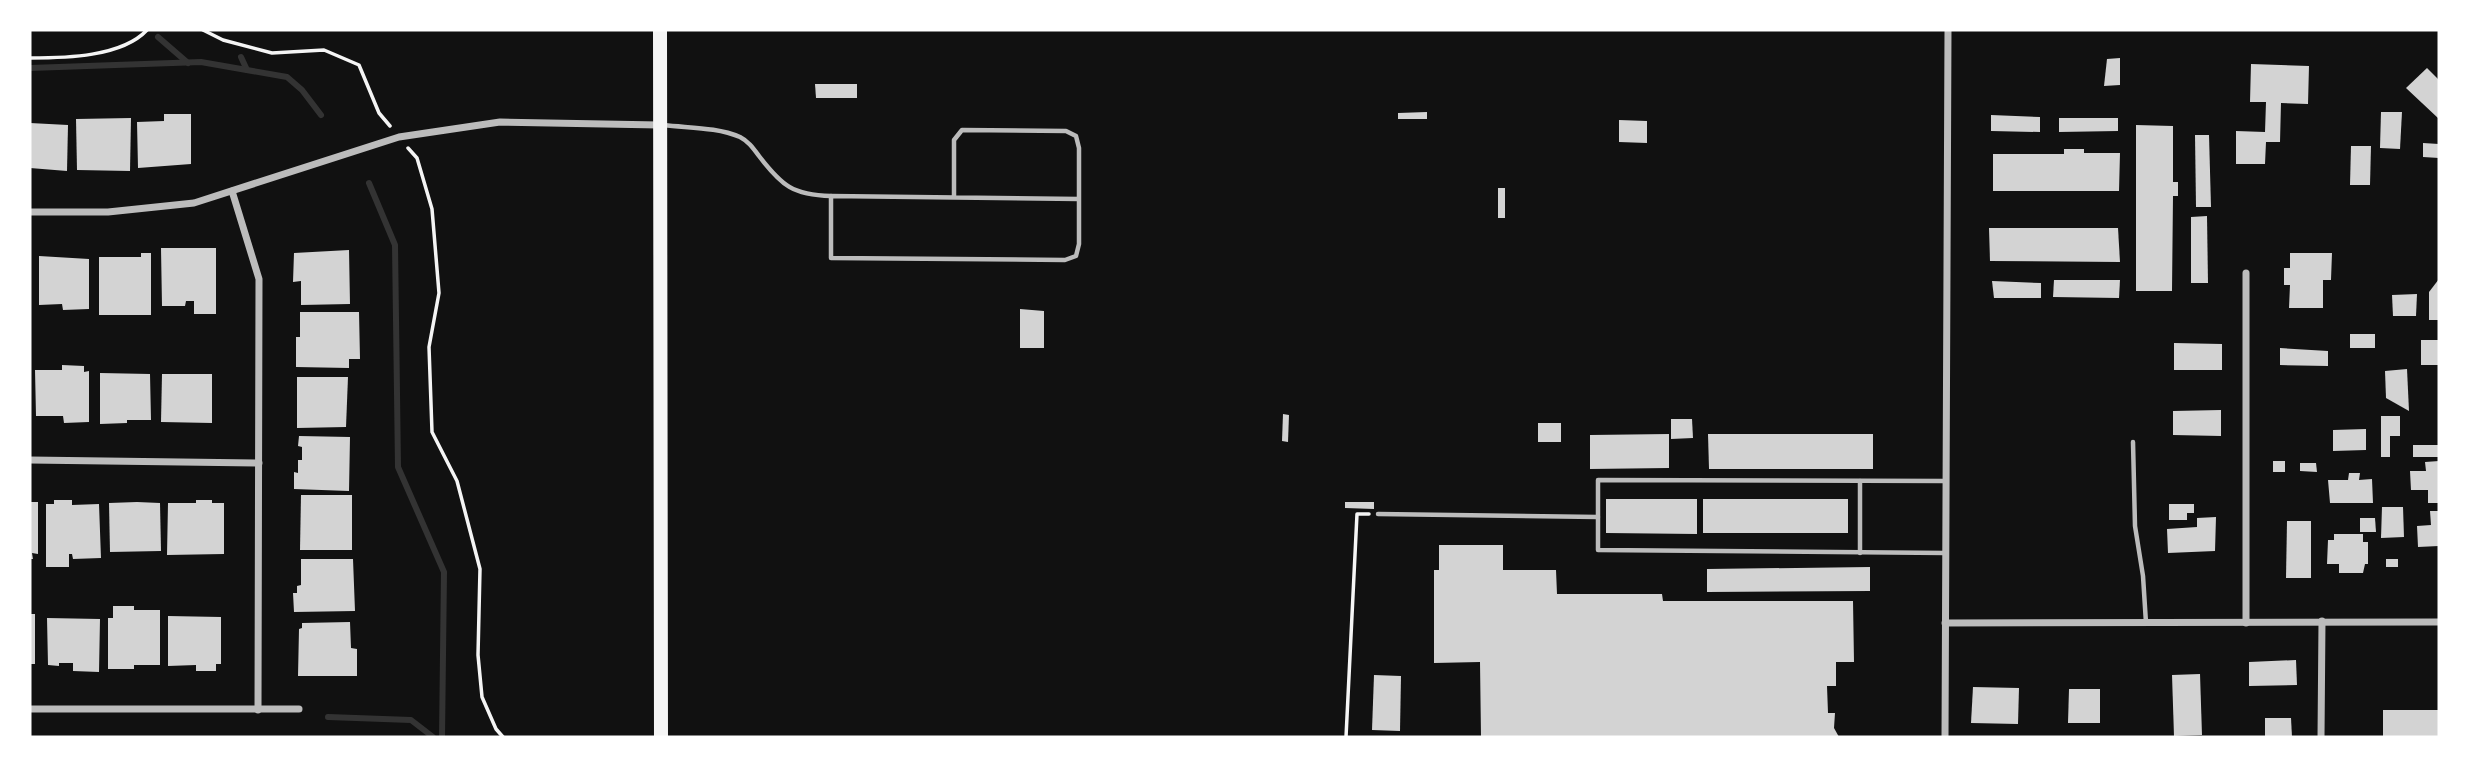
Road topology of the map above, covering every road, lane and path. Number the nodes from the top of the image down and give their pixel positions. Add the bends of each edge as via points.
1 (147, 30) edge
2 (203, 30) edge
3 (660, 30) edge
4 (1948, 30) edge
5 (30, 58) edge
6 (659, 124) junction
7 (399, 137) junction
8 (232, 191) junction
9 (831, 196) junction
10 (954, 197) junction
11 (1079, 199) junction
12 (30, 212) edge
13 (2246, 273) dead end
14 (2133, 442) dead end
15 (30, 460) edge
16 (259, 463) junction
17 (1860, 481) junction
18 (1946, 481) junction
19 (1378, 514) joint
20 (1598, 517) junction
21 (1860, 553) junction
22 (1946, 553) junction
23 (2322, 621) junction
24 (2439, 622) edge
25 (1945, 623) junction
26 (2146, 623) junction
27 (2246, 623) junction
28 (30, 709) edge
29 (299, 709) dead end
30 (258, 710) junction
31 (503, 737) edge
32 (661, 737) edge
33 (1346, 737) edge
34 (1944, 737) edge
35 (2321, 737) edge

1 - 5 path via 122,47
2 - 7 path via 272,53 324,50 359,65 379,113
3 - 6 main road
4 - 18 street
6 - 7 street via 500,121
6 - 9 lane via 741,138 782,184 802,194
6 - 32 main road
7 - 8 street
7 - 31 path via 417,158 432,209 439,293 429,347 432,432 457,481 480,569 482,697
8 - 12 street via 194,203 120,211
8 - 16 street via 260,279
9 - 10 lane
9 - 11 lane via 831,258 1065,260 1076,256 1079,244
10 - 11 lane
10 - 11 lane via 954,140 962,131 1066,131 1076,136 1079,148
13 - 27 street
14 - 26 lane
15 - 16 street
16 - 30 street
17 - 18 lane
17 - 20 lane via 1598,480
17 - 21 lane
18 - 22 street
19 - 20 lane
19 - 33 path via 1357,513
20 - 21 lane via 1598,550
21 - 22 lane
22 - 25 street
23 - 24 street
23 - 27 street
23 - 35 street
25 - 26 street
25 - 34 street
26 - 27 street
28 - 30 street
29 - 30 street

